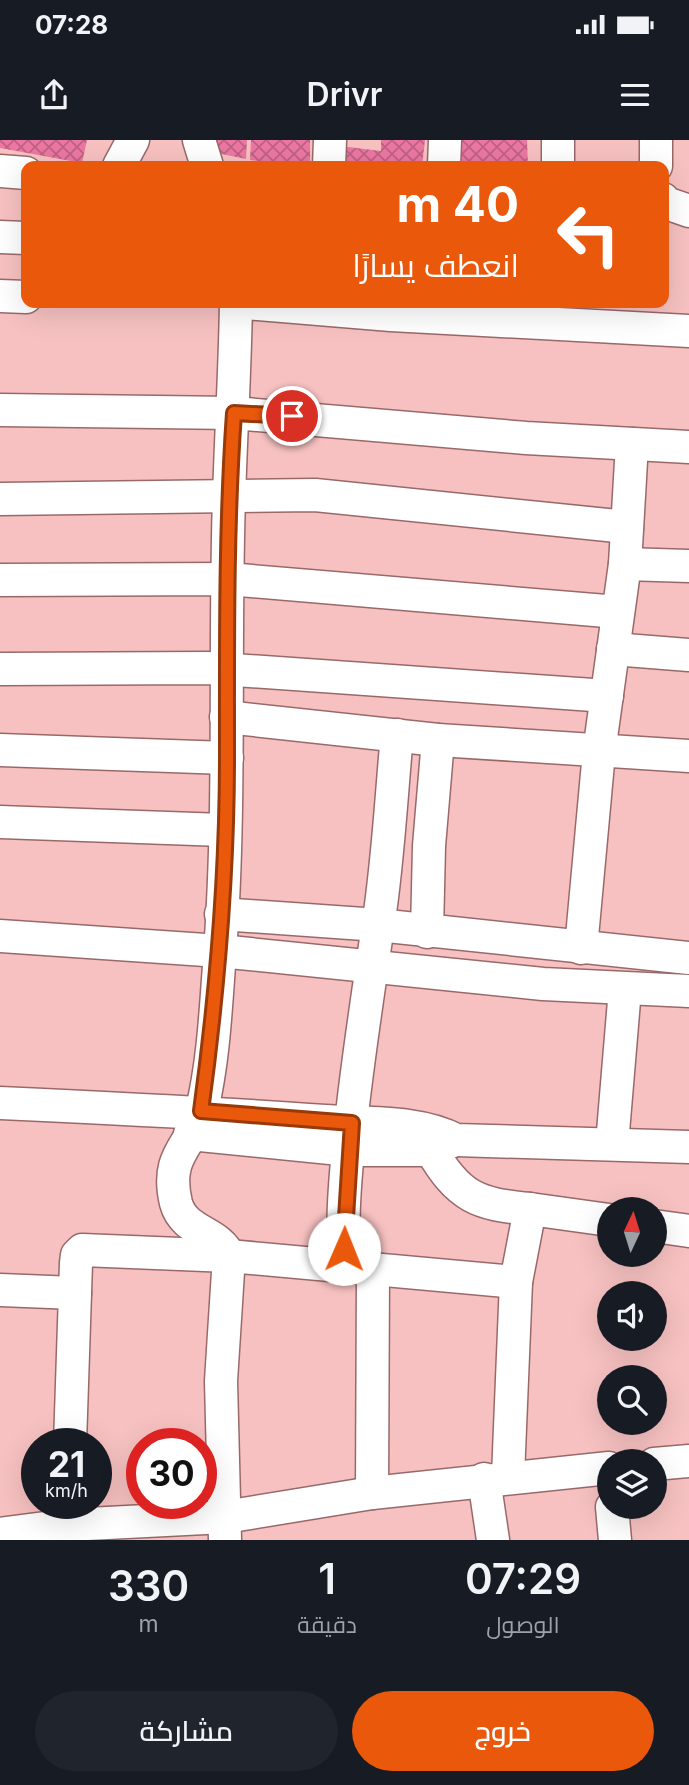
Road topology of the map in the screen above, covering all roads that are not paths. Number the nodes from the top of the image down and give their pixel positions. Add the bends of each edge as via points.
1 (134, 140) edge
2 (199, 140) edge
3 (330, 140) edge
4 (444, 140) edge
5 (558, 140) edge
6 (656, 140) edge
7 (122, 161) edge
8 (205, 161) edge
9 (329, 161) edge
10 (444, 161) edge
11 (558, 161) edge
12 (656, 161) edge
13 (0, 171) edge
14 (21, 173) edge
15 (669, 204) edge
16 (689, 212) edge
17 (0, 237) edge
18 (21, 238) edge
19 (0, 296) edge
20 (21, 297) edge
21 (236, 308) edge
22 (312, 308) edge
23 (689, 331) edge
24 (0, 410) edge
25 (234, 413) junction
26 (632, 444) junction
27 (689, 447) edge
28 (229, 497) junction
29 (0, 499) edge
30 (627, 527) junction
31 (625, 564) junction
32 (689, 566) edge
33 (228, 579) junction
34 (0, 580) edge
35 (618, 612) junction
36 (613, 649) junction
37 (689, 655) edge
38 (0, 669) edge
39 (227, 670) junction
40 (607, 696) junction
41 (226, 717) junction
42 (397, 735) junction
43 (438, 740) junction
44 (0, 750) edge
45 (599, 752) junction
46 (689, 756) edge
47 (227, 758) junction
48 (0, 822) edge
49 (223, 830) junction
50 (221, 914) junction
51 (378, 925) junction
52 (427, 932) junction
53 (0, 936) edge
54 (581, 948) junction
55 (220, 951) junction
56 (689, 958) edge
57 (371, 967) junction
58 (625, 989) junction
59 (689, 991) edge
60 (0, 1104) edge
61 (196, 1123) junction
62 (351, 1136) junction
63 (612, 1144) junction
64 (444, 1145) junction
65 (689, 1147) edge
66 (530, 1209) junction
67 (597, 1218) edge
68 (667, 1228) edge
69 (689, 1231) edge
70 (229, 1256) junction
71 (373, 1271) junction
72 (516, 1282) junction
73 (0, 1290) edge
74 (75, 1293) junction
75 (71, 1428) edge
76 (689, 1461) edge
77 (667, 1463) edge
78 (597, 1470) edge
79 (496, 1478) junction
80 (372, 1493) junction
81 (51, 1519) edge
82 (77, 1519) edge
83 (613, 1519) edge
84 (225, 1529) edge
85 (102, 1532) edge
86 (0, 1534) edge
87 (493, 1540) edge
88 (615, 1540) edge

1 - 7 street
2 - 8 street
3 - 9 street
4 - 10 street
5 - 11 street
6 - 12 street
13 - 14 street
15 - 16 street
17 - 18 street
19 - 20 street
21 - 25 street
22 - 23 street
24 - 25 street
25 - 26 street
25 - 28 street
26 - 27 street
26 - 30 street
28 - 29 street
28 - 30 street via 316,495
28 - 33 street
30 - 31 street
31 - 32 street
31 - 35 street
33 - 34 street
33 - 35 street
33 - 39 street
35 - 36 street
36 - 37 street
36 - 40 street
38 - 39 street
39 - 40 street
39 - 41 street
40 - 45 street
41 - 42 street
41 - 47 street
42 - 43 street
42 - 51 street
43 - 45 street
43 - 52 street
44 - 47 street
45 - 46 street
45 - 54 street
47 - 49 street
48 - 49 street
49 - 50 street
50 - 51 street
50 - 55 street
51 - 52 street
51 - 57 street
52 - 54 street
53 - 55 street
54 - 56 street
55 - 57 street
55 - 61 street
57 - 58 street
57 - 62 street
58 - 59 street
58 - 63 street
60 - 61 street
61 - 62 street
61 - 70 street via 177,1153 176,1202 192,1228 224,1245
62 - 64 street via 426,1130
62 - 71 street via 344,1249 348,1259
63 - 64 street
63 - 65 street
64 - 66 street via 456,1187 476,1200
66 - 67 street
66 - 72 street
68 - 69 street
70 - 71 street
70 - 74 street via 82,1250 77,1255
70 - 84 street via 221,1381
71 - 72 street
71 - 80 street
72 - 79 street
73 - 74 street
74 - 75 street
76 - 77 street
78 - 79 street
79 - 80 street
79 - 87 street
80 - 84 street
81 - 86 street
82 - 85 street
83 - 88 street
84 - 85 street

